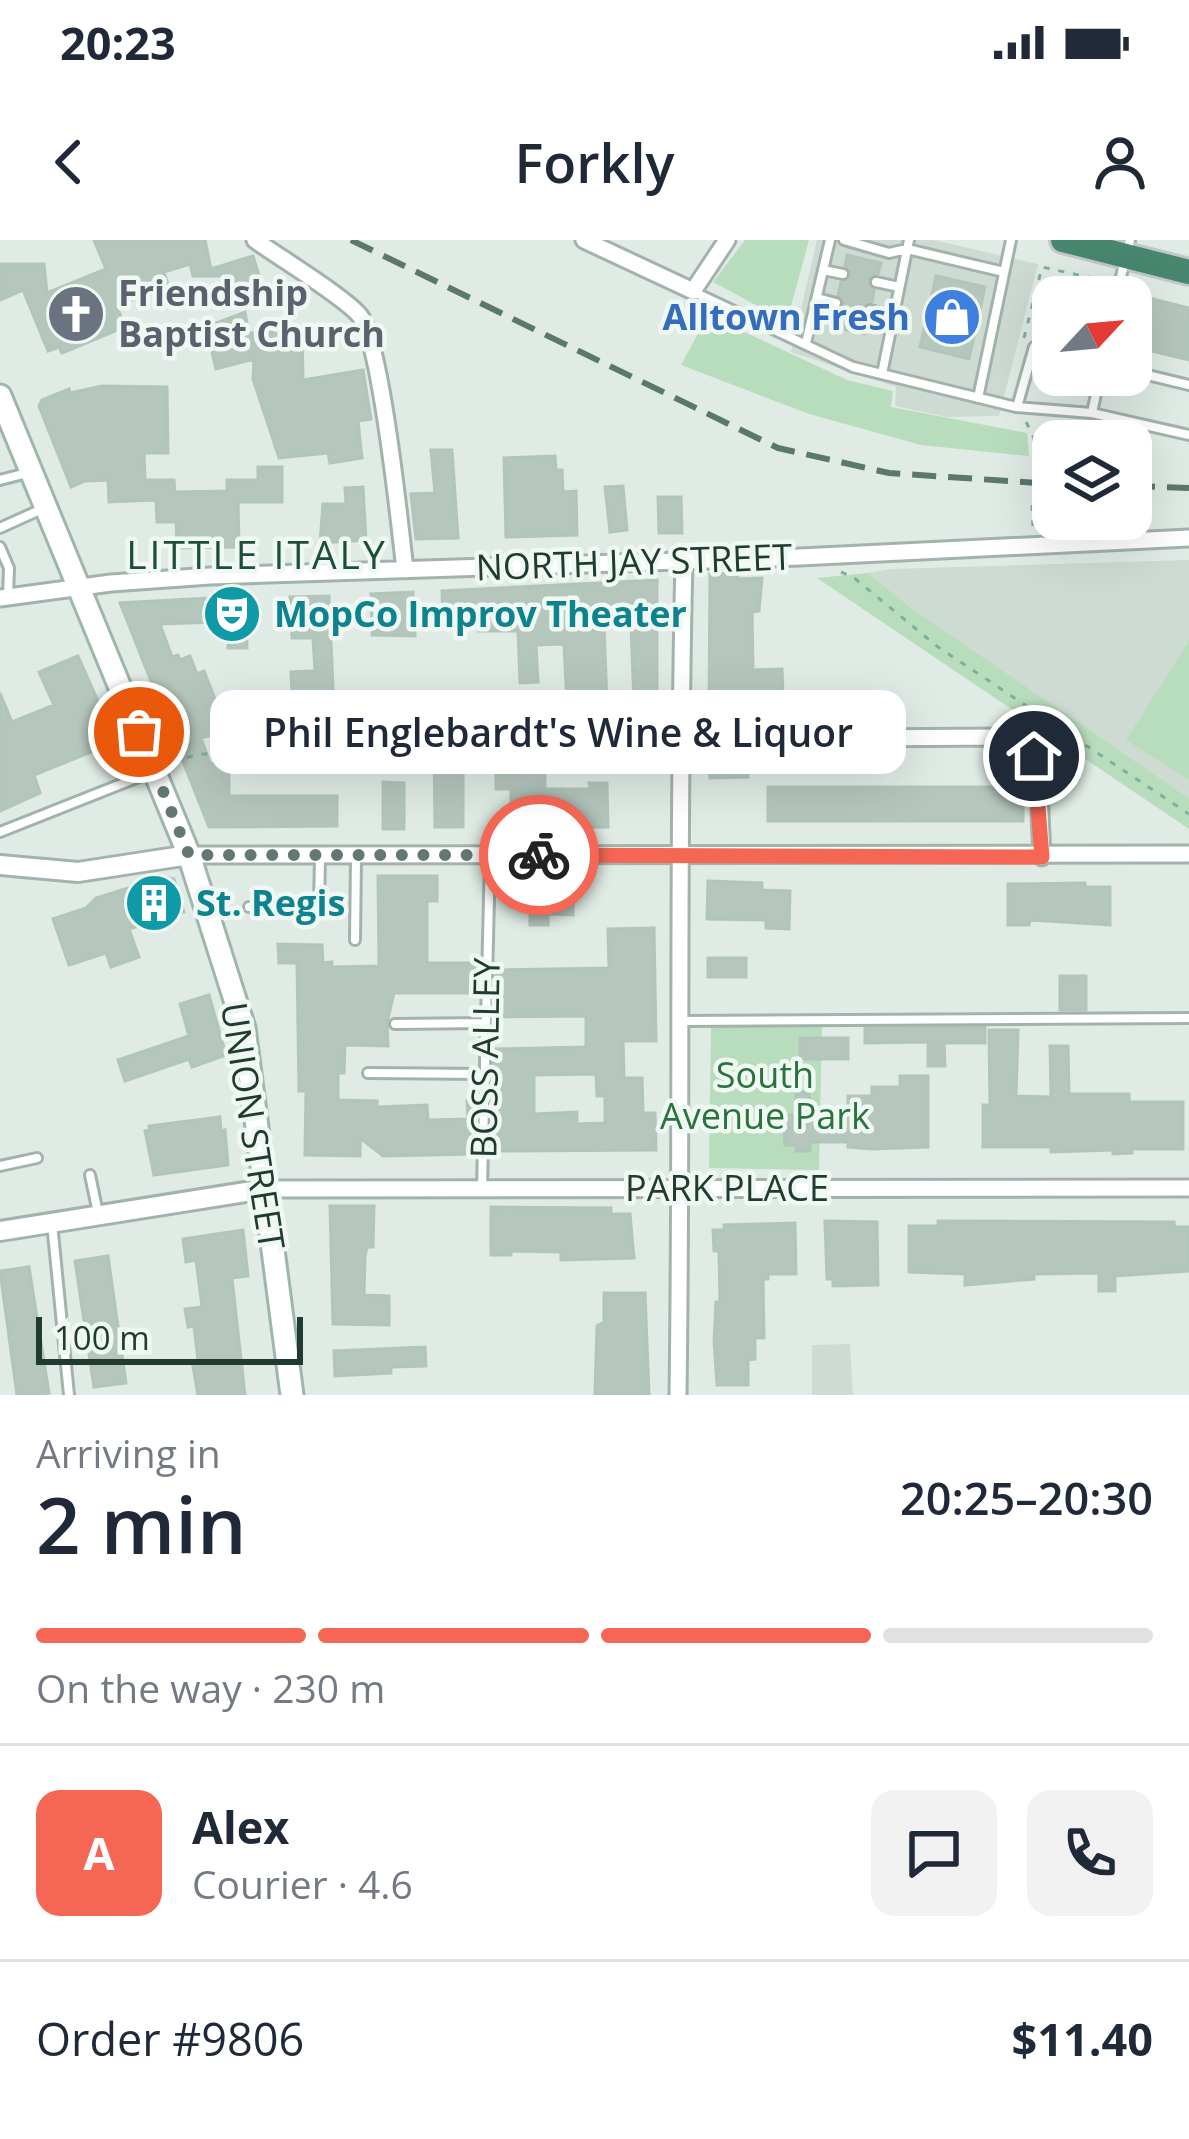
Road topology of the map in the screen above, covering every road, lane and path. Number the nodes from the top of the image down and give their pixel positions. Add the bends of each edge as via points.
1 (255, 240) edge
2 (727, 240) edge
3 (830, 240) edge
4 (844, 240) edge
5 (1011, 240) edge
6 (1063, 240) edge
7 (587, 241) edge
8 (908, 245) edge
9 (1128, 248) edge
10 (824, 270) junction
11 (1004, 272) junction
12 (1189, 272) edge
13 (843, 274) dead end
14 (876, 282) dead end
15 (899, 287) junction
16 (693, 291) junction
17 (817, 298) junction
18 (836, 303) dead end
19 (870, 310) dead end
20 (893, 316) junction
21 (806, 344) junction
22 (1032, 353) edge
23 (882, 374) junction
24 (1152, 376) edge
25 (1189, 386) edge
26 (1096, 396) edge
27 (978, 398) junction
28 (1016, 407) junction
29 (3, 409) edge
30 (1092, 413) junction
31 (1189, 435) edge
32 (31, 472) junction
33 (0, 480) edge
34 (46, 507) junction
35 (0, 528) edge
36 (1189, 538) edge
37 (1033, 543) joint
38 (0, 547) edge
39 (684, 561) junction
40 (405, 570) junction
41 (835, 570) dead end
42 (80, 590) junction
43 (4, 598) edge
44 (682, 710) junction
45 (290, 723) joint
46 (800, 730) dead end
47 (154, 770) junction
48 (1189, 814) edge
49 (0, 832) edge
50 (0, 851) edge
51 (1189, 854) edge
52 (189, 855) junction
53 (320, 855) junction
54 (356, 855) junction
55 (490, 855) junction
56 (677, 856) junction
57 (1042, 857) junction
58 (1, 865) edge
59 (249, 907) dead end
60 (355, 940) dead end
61 (1189, 1018) edge
62 (679, 1022) junction
63 (394, 1024) dead end
64 (486, 1024) junction
65 (368, 1073) dead end
66 (484, 1074) junction
67 (37, 1158) dead end
68 (0, 1166) edge
69 (90, 1175) dead end
70 (681, 1187) junction
71 (482, 1188) junction
72 (1189, 1188) edge
73 (264, 1189) junction
74 (98, 1215) junction
75 (51, 1222) junction
76 (0, 1231) edge
77 (69, 1395) edge
78 (292, 1395) edge
79 (678, 1395) edge

1 - 40 street via 359,315 370,339
2 - 16 street
3 - 10 lane
4 - 8 lane via 889,253
5 - 11 lane
6 - 9 highway
7 - 16 street
8 - 11 lane
8 - 15 lane
9 - 12 highway
10 - 13 lane
10 - 17 lane
11 - 27 lane
14 - 15 lane
15 - 20 lane
16 - 21 lane
17 - 18 lane
17 - 21 lane
19 - 20 lane
20 - 23 lane
21 - 23 lane
22 - 28 lane
23 - 27 lane
24 - 25 lane
26 - 30 lane
27 - 28 lane
28 - 30 lane
29 - 32 main road, UNION STREET
30 - 31 lane
32 - 33 lane
32 - 34 main road, UNION STREET
34 - 35 lane
34 - 42 main road, UNION STREET
36 - 37 street, NORTH JAY STREET
37 - 39 street, NORTH JAY STREET
38 - 43 lane via 9,568
39 - 40 street, NORTH JAY STREET
39 - 44 street
40 - 42 street, NORTH JAY STREET
41 - 48 path
42 - 43 street, NORTH JAY STREET
42 - 47 main road, UNION STREET
44 - 45 lane
44 - 56 street
45 - 47 path via 291,745 195,755
46 - 57 street via 1019,742 1038,769
47 - 49 lane
47 - 52 main road, UNION STREET
50 - 58 lane
51 - 57 street
52 - 53 street
52 - 58 street via 78,872
52 - 73 main road, UNION STREET via 244,1028
53 - 54 street
53 - 59 lane via 319,906
54 - 55 street
54 - 60 lane
55 - 56 street
55 - 64 lane, BOSS ALLEY
56 - 57 street
56 - 62 street
61 - 62 lane
62 - 70 street
63 - 64 lane
64 - 66 lane, BOSS ALLEY
65 - 66 lane
66 - 71 lane, BOSS ALLEY
67 - 68 lane
69 - 74 lane
70 - 71 street, PARK PLACE
70 - 72 street, PARK PLACE
70 - 79 street
71 - 73 street, PARK PLACE
73 - 74 street
73 - 78 main road, UNION STREET
74 - 75 street
75 - 76 street
75 - 77 lane

